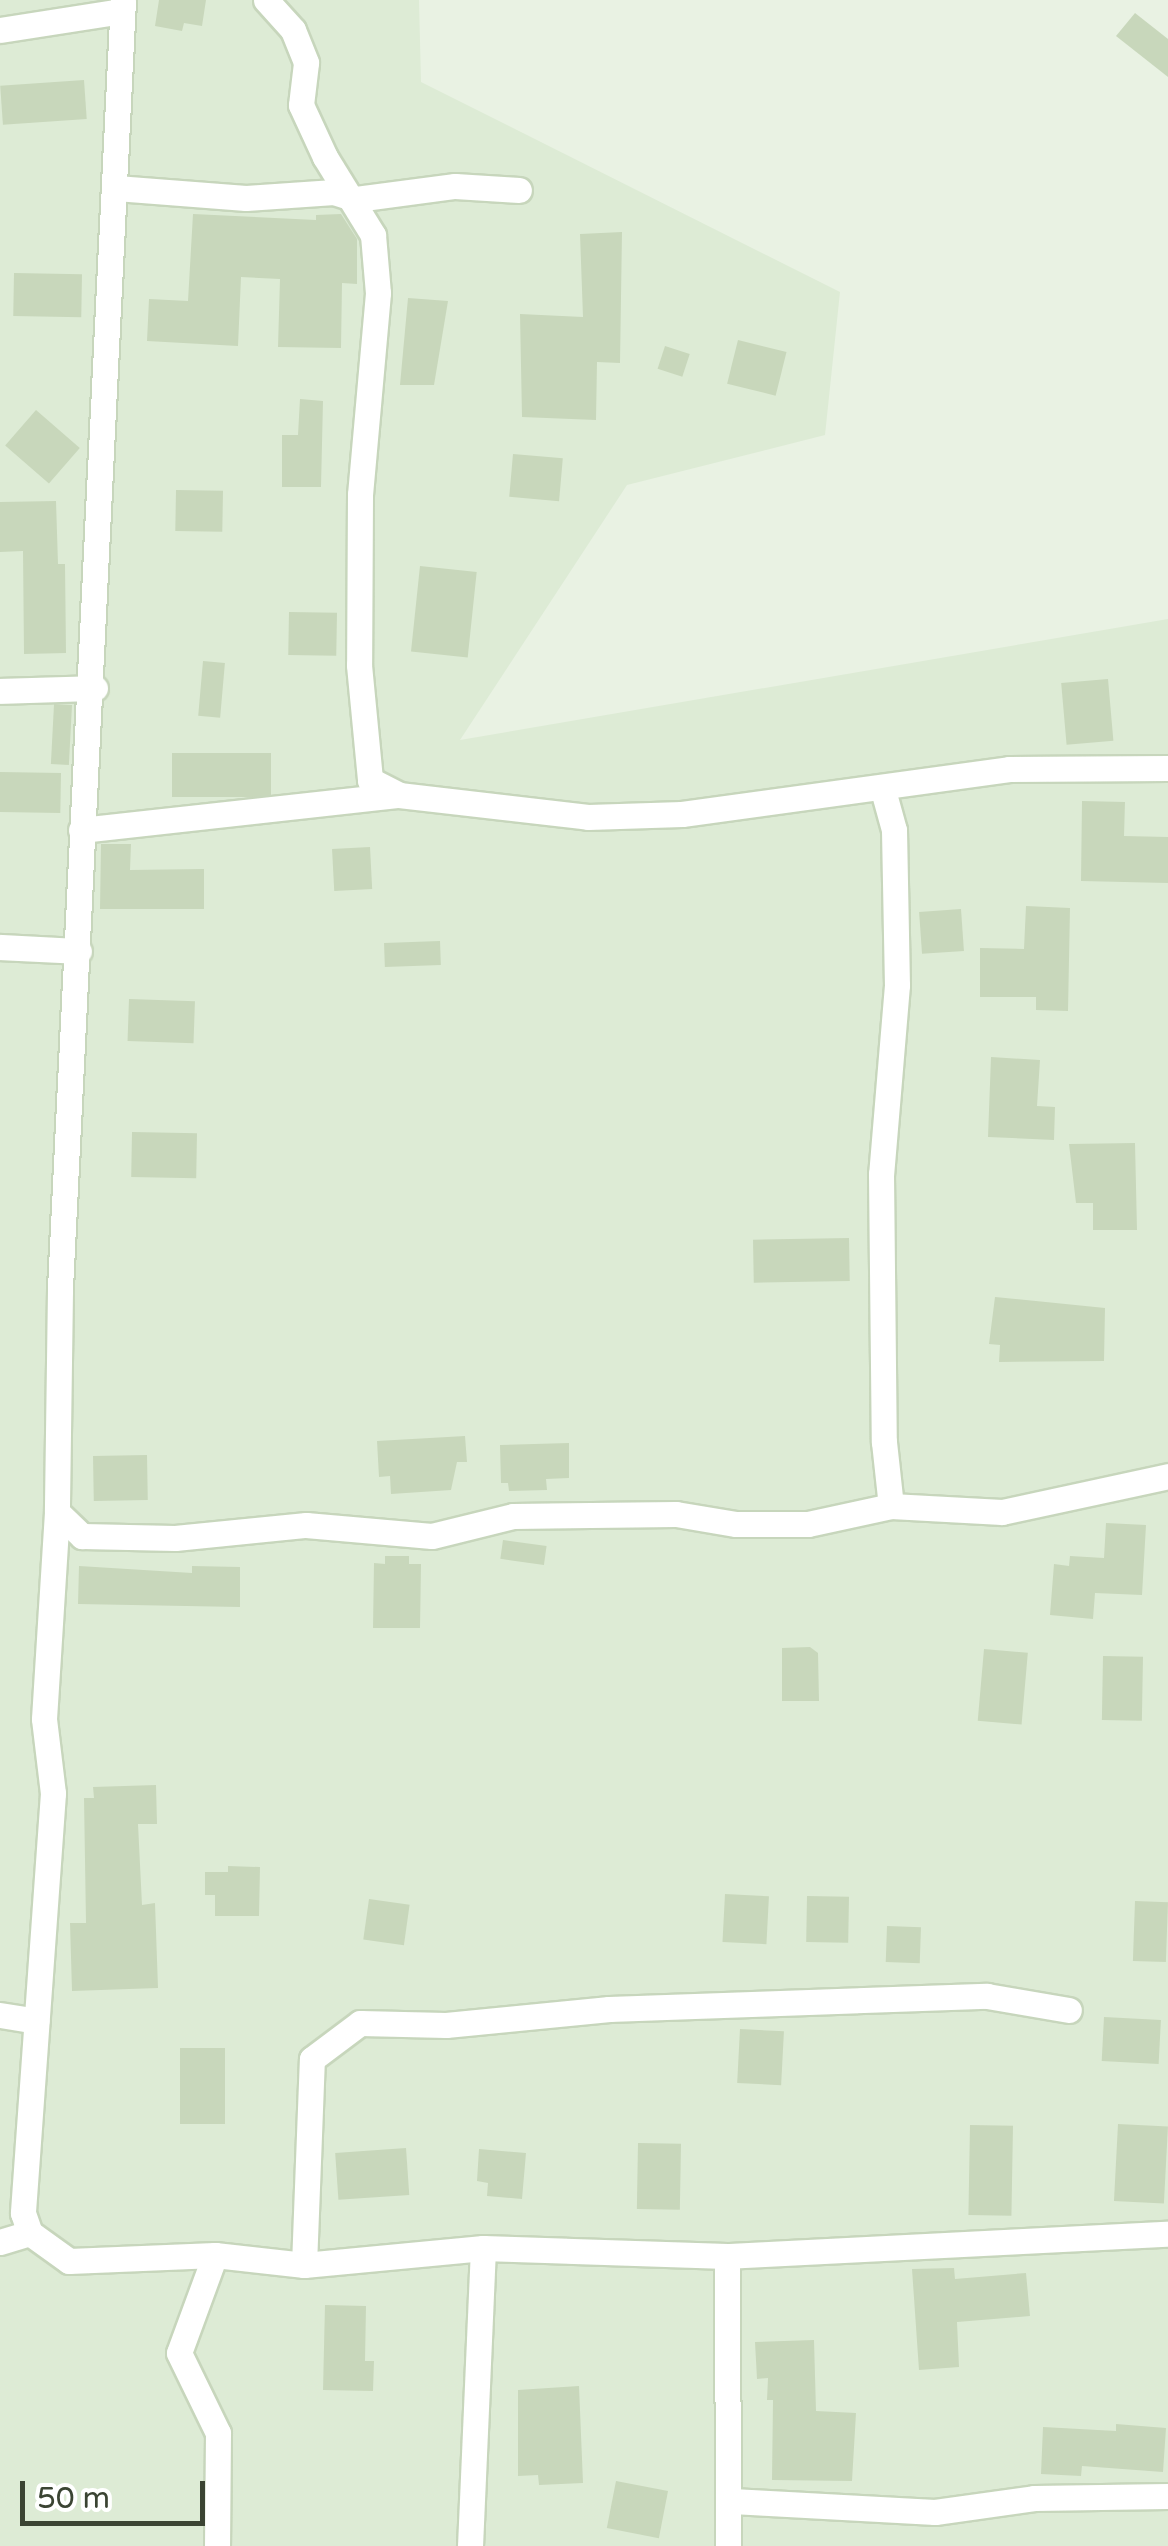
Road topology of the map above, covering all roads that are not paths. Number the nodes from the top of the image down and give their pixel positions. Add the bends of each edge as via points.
1 (266, 0) edge
2 (123, 5) edge
3 (0, 30) edge
4 (116, 188) junction
5 (519, 190) dead end
6 (356, 199) junction
7 (95, 688) junction
8 (0, 690) edge
9 (1168, 768) edge
10 (883, 790) junction
11 (399, 795) junction
12 (81, 830) junction
13 (0, 947) edge
14 (80, 951) junction
15 (1168, 1476) edge
16 (891, 1506) junction
17 (57, 1512) junction
18 (1069, 2010) dead end
19 (0, 2015) edge
20 (37, 2022) junction
21 (30, 2233) junction
22 (1168, 2234) edge
23 (0, 2242) edge
24 (483, 2248) junction
25 (215, 2256) junction
26 (727, 2256) junction
27 (304, 2265) junction
28 (1168, 2496) edge
29 (732, 2501) junction
30 (216, 2546) edge
31 (470, 2546) edge
32 (728, 2546) edge

1 - 6 street via 292,30 306,62 301,105
2 - 3 street
2 - 4 street
4 - 6 street via 246,198 334,192
4 - 7 street via 100,363
5 - 6 street via 455,186
6 - 11 street via 374,235 378,293 360,495 359,665 370,780
7 - 8 street
7 - 12 street
9 - 10 street via 1008,769
10 - 11 street via 588,817
10 - 16 street via 894,830 897,985 881,1174 884,1442
11 - 12 street
12 - 14 street
13 - 14 street
14 - 17 street via 60,1290
15 - 16 street via 1002,1512
16 - 17 street via 808,1524 676,1514 513,1516 432,1536 306,1525 175,1538 82,1536
17 - 20 street via 44,1719 53,1793
18 - 27 street via 987,1996 360,2024 312,2058
19 - 20 street
20 - 21 street via 23,2213
21 - 23 street
21 - 25 street via 69,2261
22 - 26 street
24 - 26 street
24 - 27 street
24 - 31 street
25 - 27 street
25 - 30 street via 178,2353 218,2433
26 - 29 street
28 - 29 street via 1034,2498 935,2512
29 - 32 street

